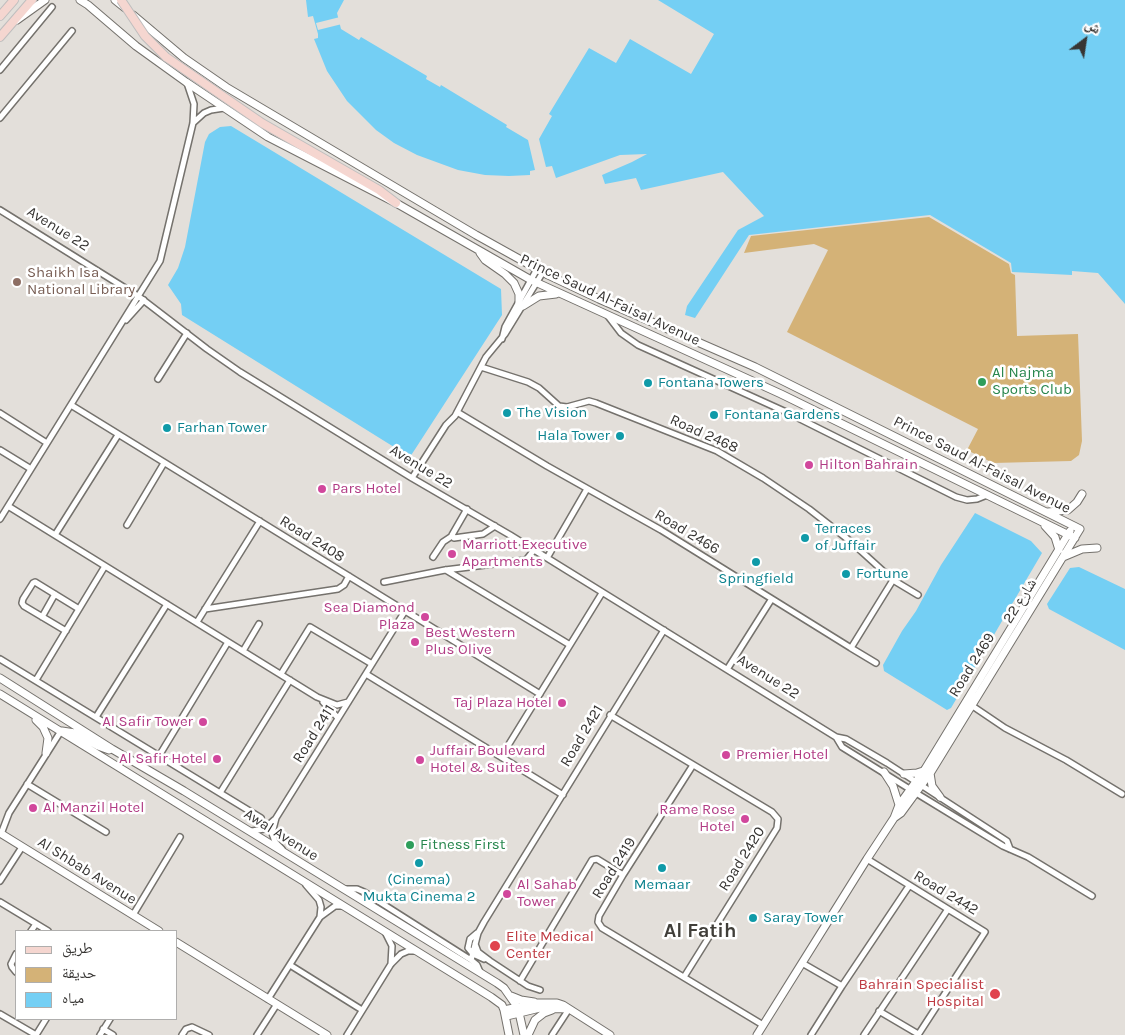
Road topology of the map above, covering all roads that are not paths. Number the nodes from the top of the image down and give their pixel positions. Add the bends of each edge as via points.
1 (9, 0) edge
2 (14, 0) edge
3 (32, 0) edge
4 (45, 0) edge
5 (80, 0) edge
6 (115, 0) edge
7 (121, 0) edge
8 (52, 8) dead end
9 (2, 13) edge
10 (9, 26) junction
11 (72, 31) dead end
12 (0, 37) edge
13 (0, 70) edge
14 (186, 82) junction
15 (224, 108) junction
16 (0, 118) edge
17 (193, 123) junction
18 (396, 203) junction
19 (0, 210) edge
20 (479, 251) junction
21 (540, 270) junction
22 (534, 282) junction
23 (558, 294) junction
24 (138, 296) junction
25 (144, 300) junction
26 (521, 304) junction
27 (608, 316) junction
28 (122, 324) junction
29 (187, 333) junction
30 (481, 367) junction
31 (158, 379) dead end
32 (71, 405) junction
33 (457, 412) junction
34 (0, 413) edge
35 (118, 435) junction
36 (48, 443) junction
37 (0, 450) edge
38 (164, 463) junction
39 (31, 469) junction
40 (412, 478) junction
41 (587, 489) junction
42 (1082, 494) dead end
43 (987, 496) junction
44 (8, 506) junction
45 (467, 509) junction
46 (1044, 512) junction
47 (0, 519) edge
48 (1037, 520) junction
49 (260, 521) junction
50 (127, 525) dead end
51 (495, 526) junction
52 (1072, 526) junction
53 (1080, 529) joint
54 (1068, 534) junction
55 (55, 535) junction
56 (452, 536) junction
57 (1075, 538) junction
58 (1097, 548) dead end
59 (534, 550) junction
60 (1061, 554) junction
61 (433, 557) dead end
62 (547, 558) junction
63 (105, 566) junction
64 (445, 570) junction
65 (348, 576) junction
66 (893, 580) junction
67 (384, 582) dead end
68 (602, 593) junction
69 (56, 594) junction
70 (918, 595) dead end
71 (771, 600) junction
72 (167, 604) junction
73 (79, 609) junction
74 (205, 609) junction
75 (405, 611) junction
76 (42, 616) junction
77 (197, 622) junction
78 (259, 624) dead end
79 (664, 630) junction
80 (66, 631) junction
81 (228, 642) junction
82 (570, 645) junction
83 (851, 648) junction
84 (243, 651) junction
85 (0, 659) edge
86 (876, 663) dead end
87 (372, 664) junction
88 (728, 668) junction
89 (281, 674) junction
90 (366, 674) junction
91 (0, 678) edge
92 (36, 680) junction
93 (290, 680) junction
94 (0, 694) edge
95 (540, 694) junction
96 (317, 697) junction
97 (348, 702) junction
98 (972, 705) junction
99 (29, 712) junction
100 (610, 716) junction
101 (96, 718) junction
102 (338, 718) junction
103 (61, 731) junction
104 (836, 736) junction
105 (112, 749) junction
106 (46, 753) junction
107 (159, 756) junction
108 (501, 757) junction
109 (693, 764) junction
110 (928, 771) junction
111 (884, 772) junction
112 (904, 774) junction
113 (27, 784) junction
114 (919, 784) junction
115 (913, 791) junction
116 (220, 793) junction
117 (1122, 794) dead end
118 (563, 795) junction
119 (940, 797) junction
120 (899, 805) junction
121 (9, 813) junction
122 (261, 818) dead end
123 (276, 818) junction
124 (894, 818) junction
125 (0, 822) edge
126 (250, 831) junction
127 (106, 832) dead end
128 (1, 834) edge
129 (180, 837) dead end
130 (22, 847) junction
131 (1010, 848) junction
132 (290, 857) junction
133 (867, 858) junction
134 (623, 875) junction
135 (302, 881) junction
136 (0, 882) edge
137 (909, 886) junction
138 (342, 889) junction
139 (1092, 896) dead end
140 (0, 902) edge
141 (343, 906) junction
142 (948, 909) junction
143 (133, 915) junction
144 (320, 917) junction
145 (36, 924) junction
146 (32, 930) edge
147 (46, 930) edge
148 (157, 930) edge
149 (385, 932) junction
150 (478, 933) junction
151 (178, 943) edge
152 (475, 944) junction
153 (415, 951) junction
154 (15, 956) edge
155 (472, 957) junction
156 (490, 961) junction
157 (802, 963) junction
158 (290, 964) junction
159 (391, 964) junction
160 (15, 971) edge
161 (480, 973) junction
162 (684, 977) junction
163 (520, 981) junction
164 (842, 986) junction
165 (540, 990) dead end
166 (510, 995) junction
167 (268, 999) junction
168 (537, 1002) junction
169 (277, 1004) junction
170 (557, 1009) junction
171 (569, 1009) junction
172 (362, 1010) junction
173 (519, 1010) junction
174 (879, 1011) junction
175 (505, 1013) junction
176 (0, 1014) edge
177 (45, 1020) edge
178 (109, 1020) edge
179 (763, 1025) junction
180 (104, 1029) junction
181 (325, 1034) edge
182 (918, 1034) edge
183 (36, 1035) edge
184 (100, 1035) edge
185 (113, 1035) edge
186 (182, 1035) edge
187 (209, 1035) edge
188 (257, 1035) edge
189 (347, 1035) edge
190 (509, 1035) edge
191 (526, 1035) edge
192 (552, 1035) edge
193 (610, 1035) edge
194 (757, 1035) edge
195 (811, 1035) edge
196 (864, 1035) edge

1 - 9 main road
2 - 9 main road
3 - 10 main road
4 - 10 street
5 - 14 street, Prince Saud Al-Faisal Avenue
6 - 21 street, Prince Saud Al-Faisal Avenue via 184,58 226,87
7 - 18 main road, bridge via 145,36 166,57 262,123
8 - 13 street
10 - 12 main road
11 - 16 street
14 - 15 street, Prince Saud Al-Faisal Avenue
14 - 17 street via 194,104
15 - 17 street via 204,113
15 - 18 street, Prince Saud Al-Faisal Avenue via 283,145
17 - 24 street via 162,256
18 - 20 street, Prince Saud Al-Faisal Avenue
19 - 24 street, Avenue 22
20 - 22 street, Prince Saud Al-Faisal Avenue
20 - 26 street via 483,258 514,282
21 - 22 street
21 - 46 street, Prince Saud Al-Faisal Avenue via 754,367
22 - 23 street, Prince Saud Al-Faisal Avenue
22 - 26 street
23 - 26 street via 538,296
23 - 27 street, Prince Saud Al-Faisal Avenue
24 - 25 street, Avenue 22
24 - 28 street
25 - 28 street
25 - 29 street, Avenue 22
26 - 30 street via 502,339
27 - 43 street, Prince Saud Al-Faisal Avenue via 781,394
27 - 43 street via 621,333 638,345 778,408 956,497 967,500
28 - 32 street
29 - 31 street
29 - 40 street, Avenue 22 via 240,372
30 - 33 street
30 - 66 street, Road 2468 via 528,382 559,406 589,401 717,451 763,478 834,528
32 - 35 street, Road 2408
32 - 36 street
33 - 40 street
33 - 41 street, Road 2466
34 - 36 street
35 - 38 street, Road 2408
35 - 55 street
36 - 39 street
37 - 39 street
38 - 49 street, Road 2408
38 - 50 street
39 - 44 street
40 - 45 street, Avenue 22
41 - 62 street
41 - 71 street, Road 2466 via 661,530
42 - 46 street via 1068,510
43 - 48 street, Prince Saud Al-Faisal Avenue
44 - 47 street
44 - 55 street
45 - 51 street, Avenue 22
45 - 56 street
46 - 52 street, Prince Saud Al-Faisal Avenue
48 - 54 street, Prince Saud Al-Faisal Avenue
48 - 60 street via 1055,537
49 - 65 street, Road 2408
49 - 74 street
51 - 56 street via 483,534
51 - 59 street, Avenue 22
52 - 53 street, Prince Saud Al-Faisal Avenue
52 - 54 street, Road 2469
53 - 57 street, شارع 22
54 - 57 street, Prince Saud Al-Faisal Avenue
54 - 60 street, Road 2469
55 - 63 street
56 - 61 street via 443,542
57 - 60 street, شارع 22
58 - 60 street
59 - 62 street, Avenue 22
59 - 64 street via 526,560
60 - 98 street, شارع 22
60 - 110 street, Road 2469
62 - 68 street, Avenue 22
63 - 72 street
63 - 73 street
64 - 67 street
64 - 82 street
65 - 74 street via 338,589
65 - 75 street, Road 2408
66 - 70 street, Road 2468
66 - 83 street
68 - 79 street, Avenue 22
68 - 82 street
69 - 73 street
69 - 76 street
69 - 76 street via 33,583 22,603
71 - 83 street, Road 2466
71 - 88 street
72 - 77 street
72 - 101 street
73 - 80 street
74 - 77 street
75 - 87 street, Road 2411
75 - 95 street, Road 2408
76 - 80 street
77 - 81 street
78 - 84 street
79 - 88 street, Avenue 22
79 - 100 street, Road 2421
80 - 92 street
81 - 84 street
81 - 107 street
82 - 95 street
83 - 86 street, Road 2466
84 - 89 street
85 - 92 street
87 - 89 street via 310,627
87 - 90 street, Road 2411
88 - 104 street, Avenue 22
89 - 93 street
90 - 97 street, Road 2411
90 - 108 street
91 - 105 street, Awal Avenue
92 - 101 street
93 - 96 street
93 - 116 street
94 - 99 street, Awal Avenue
95 - 108 street
96 - 97 street via 337,705
96 - 102 street
97 - 102 street, Road 2411
98 - 110 street
98 - 117 street via 1005,728
99 - 103 street, Awal Avenue
99 - 106 street via 47,733
100 - 109 street, Road 2420
100 - 118 street, Road 2421
101 - 107 street
102 - 123 street, Road 2411
103 - 105 street
103 - 106 street
103 - 135 street, Awal Avenue
104 - 111 street, Avenue 22 via 842,747
104 - 112 street, Avenue 22
105 - 126 street, Awal Avenue
106 - 113 street
107 - 116 street
108 - 118 street
109 - 134 street, Road 2419
109 - 162 street, Road 2420 via 778,818 777,828
110 - 112 street
110 - 114 street, Road 2469
110 - 119 street via 932,786
111 - 115 street, Avenue 22
111 - 120 street
112 - 114 street, Avenue 22
113 - 121 street
113 - 127 street
114 - 115 street, Road 2469
114 - 119 street, Avenue 22
115 - 120 street, Road 2469
115 - 124 street via 901,813
115 - 131 street, Avenue 22
116 - 122 street
118 - 150 street, Road 2421
119 - 131 street, Avenue 22 via 1004,838
120 - 124 street, Road 2469
121 - 125 street
121 - 128 street
123 - 126 street, Road 2411 via 264,830
123 - 132 street via 273,838
124 - 133 street
126 - 132 street, Awal Avenue
128 - 130 street, Al Shbab Avenue
129 - 143 street
130 - 136 street
130 - 143 street, Al Shbab Avenue
131 - 139 street
132 - 138 street, Awal Avenue
133 - 137 street, Road 2442
133 - 157 street
134 - 162 street, Road 2419 via 598,922 602,928
134 - 163 street via 597,858 592,860
135 - 141 street, Awal Avenue
135 - 144 street via 319,900
137 - 142 street, Road 2442
137 - 164 street
138 - 155 street via 360,890
138 - 161 street, Awal Avenue
140 - 145 street
141 - 144 street via 335,906
141 - 149 street, Awal Avenue
142 - 174 street
142 - 182 street, Road 2442 via 985,932
143 - 148 street, Al Shbab Avenue
144 - 158 street
145 - 146 street
145 - 147 street
149 - 153 street, Awal Avenue
149 - 159 street via 392,946
150 - 152 street, Road 2421
150 - 155 street, Road 2421 via 469,942
151 - 167 street
152 - 155 street, Road 2421
152 - 156 street via 478,952
153 - 159 street via 401,954
153 - 175 street, Awal Avenue via 491,997 502,1005
154 - 160 street via 12,967
155 - 156 street
155 - 161 street
156 - 163 street
157 - 164 street
157 - 179 street
158 - 167 street
158 - 172 street
159 - 172 street
161 - 166 street, Awal Avenue
162 - 179 street, Road 2419
163 - 165 street
164 - 195 street
166 - 168 street
166 - 173 street, Awal Avenue
167 - 169 street
168 - 171 street via 557,1003
168 - 173 street
169 - 181 street
169 - 188 street
170 - 171 street
170 - 173 street
170 - 191 street via 535,1020
171 - 192 street
171 - 193 street
172 - 189 street
173 - 175 street
173 - 191 street, Awal Avenue
174 - 182 street, Road 2442
174 - 196 street
175 - 190 street
176 - 183 street
177 - 183 street
178 - 180 street
179 - 194 street
180 - 184 street
180 - 185 street
186 - 187 street via 192,1027

